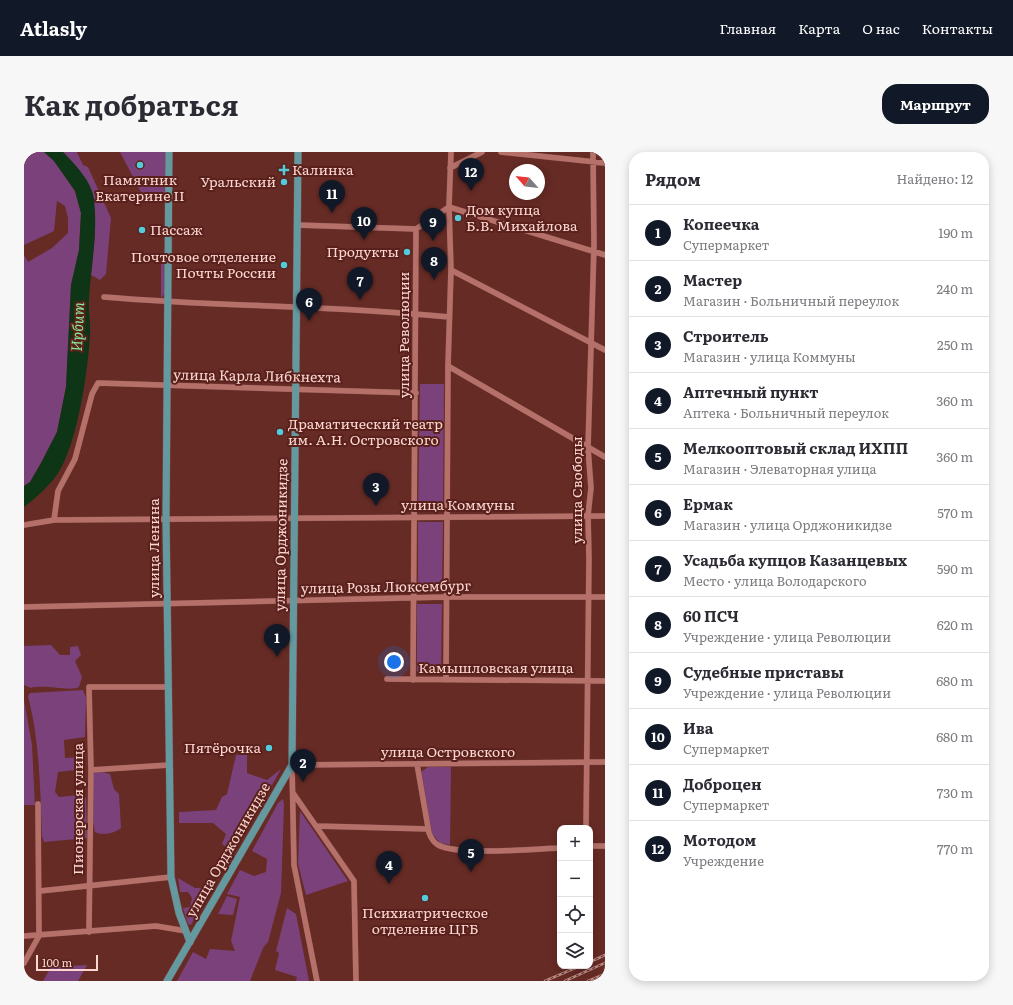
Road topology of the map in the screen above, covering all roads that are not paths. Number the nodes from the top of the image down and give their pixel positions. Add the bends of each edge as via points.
1 (169, 152) edge
2 (298, 152) edge
3 (450, 152) edge
4 (482, 152) edge
5 (501, 152) edge
6 (593, 152) edge
7 (593, 161) junction
8 (605, 163) edge
9 (450, 168) junction
10 (449, 207) junction
11 (297, 225) junction
12 (416, 229) junction
13 (593, 251) junction
14 (605, 255) edge
15 (451, 270) junction
16 (104, 297) dead end
17 (168, 302) junction
18 (297, 307) junction
19 (416, 313) junction
20 (449, 317) junction
21 (592, 344) junction
22 (605, 350) edge
23 (448, 366) junction
24 (168, 385) junction
25 (296, 388) junction
26 (416, 393) junction
27 (588, 448) junction
28 (605, 457) edge
29 (588, 516) junction
30 (605, 516) edge
31 (294, 517) junction
32 (414, 517) junction
33 (448, 517) junction
34 (166, 519) junction
35 (54, 520) junction
36 (24, 525) edge
37 (446, 597) junction
38 (588, 597) junction
39 (605, 597) edge
40 (414, 598) junction
41 (294, 600) junction
42 (167, 603) junction
43 (24, 607) edge
44 (387, 679) dead end
45 (413, 680) junction
46 (446, 680) junction
47 (587, 681) junction
48 (605, 681) edge
49 (168, 686) junction
50 (586, 762) junction
51 (605, 762) edge
52 (417, 764) junction
53 (169, 765) junction
54 (292, 765) junction
55 (91, 770) junction
56 (292, 792) junction
57 (38, 804) dead end
58 (586, 825) edge
59 (316, 826) junction
60 (428, 829) junction
61 (593, 846) edge
62 (605, 846) edge
63 (557, 848) edge
64 (171, 878) junction
65 (90, 886) junction
66 (40, 891) junction
67 (186, 931) junction
68 (89, 932) junction
69 (24, 936) edge
70 (40, 936) junction
71 (190, 942) junction
72 (24, 963) edge
73 (168, 981) edge
74 (317, 981) edge
75 (356, 981) edge

1 - 17 main road, улица Ленина
2 - 11 main road, улица Орджоникидзе
3 - 9 street
4 - 9 street
5 - 7 street
6 - 7 street, улица Свободы
7 - 8 street
7 - 13 street, улица Свободы
9 - 10 street
10 - 12 street
10 - 13 street
10 - 15 street
11 - 12 street
11 - 18 main road, улица Орджоникидзе
12 - 19 street, улица Революции
13 - 14 street
13 - 21 street, улица Свободы
15 - 20 street
15 - 21 street
16 - 17 street
17 - 18 street
17 - 24 main road, улица Ленина
18 - 19 street
18 - 25 main road, улица Орджоникидзе
19 - 20 street
19 - 26 street, улица Революции
20 - 23 street
21 - 22 street
21 - 27 street, улица Свободы
23 - 27 street
23 - 33 street
24 - 25 street, улица Карла Либкнехта
24 - 34 main road, улица Ленина
24 - 35 street, улица Карла Либкнехта via 98,383 92,394 75,459 58,491
25 - 26 street, улица Карла Либкнехта
25 - 31 main road, улица Орджоникидзе
26 - 32 street, улица Революции
27 - 28 street
27 - 29 street, улица Свободы via 591,488
29 - 30 street, улица Коммуны
29 - 33 street, улица Коммуны
29 - 38 street, улица Свободы
31 - 32 street, улица Коммуны
31 - 34 street, улица Коммуны
31 - 41 main road, улица Орджоникидзе
32 - 33 street, улица Коммуны
32 - 40 street, улица Революции
33 - 37 street
34 - 35 street, улица Коммуны
34 - 42 main road, улица Ленина
35 - 36 street, улица Коммуны
37 - 38 street, улица Розы Люксембург
37 - 40 street, улица Розы Люксембург
37 - 46 street
38 - 39 street, улица Розы Люксембург
38 - 47 street, улица Свободы
40 - 41 street, улица Розы Люксембург
40 - 45 street, улица Революции
41 - 42 street, улица Розы Люксембург
41 - 54 main road, улица Орджоникидзе
42 - 43 street, улица Розы Люксембург
42 - 49 main road, улица Ленина
44 - 45 street, Камышловская улица
45 - 46 street, Камышловская улица
46 - 47 street, Камышловская улица
47 - 48 street, Камышловская улица
47 - 50 street, улица Свободы
49 - 53 main road, улица Ленина
49 - 55 street, Пионерская улица via 89,687
50 - 51 street, улица Островского
50 - 52 street, улица Островского
50 - 58 street, улица Свободы
52 - 54 street, улица Островского
52 - 60 street
53 - 55 street
53 - 64 main road, улица Ленина
54 - 56 street
54 - 71 main road, улица Орджоникидзе
55 - 65 street, Пионерская улица
56 - 59 street
56 - 74 street via 294,865
57 - 66 street
59 - 60 street
59 - 75 street via 354,881
60 - 63 street via 434,842 453,849 467,851
61 - 62 street
64 - 65 street
64 - 67 main road, улица Ленина
65 - 66 street
65 - 68 street, Пионерская улица
66 - 70 street
67 - 68 street via 156,926
67 - 71 main road, улица Ленина
68 - 70 street
69 - 70 street
70 - 72 street
71 - 73 main road, улица Орджоникидзе

